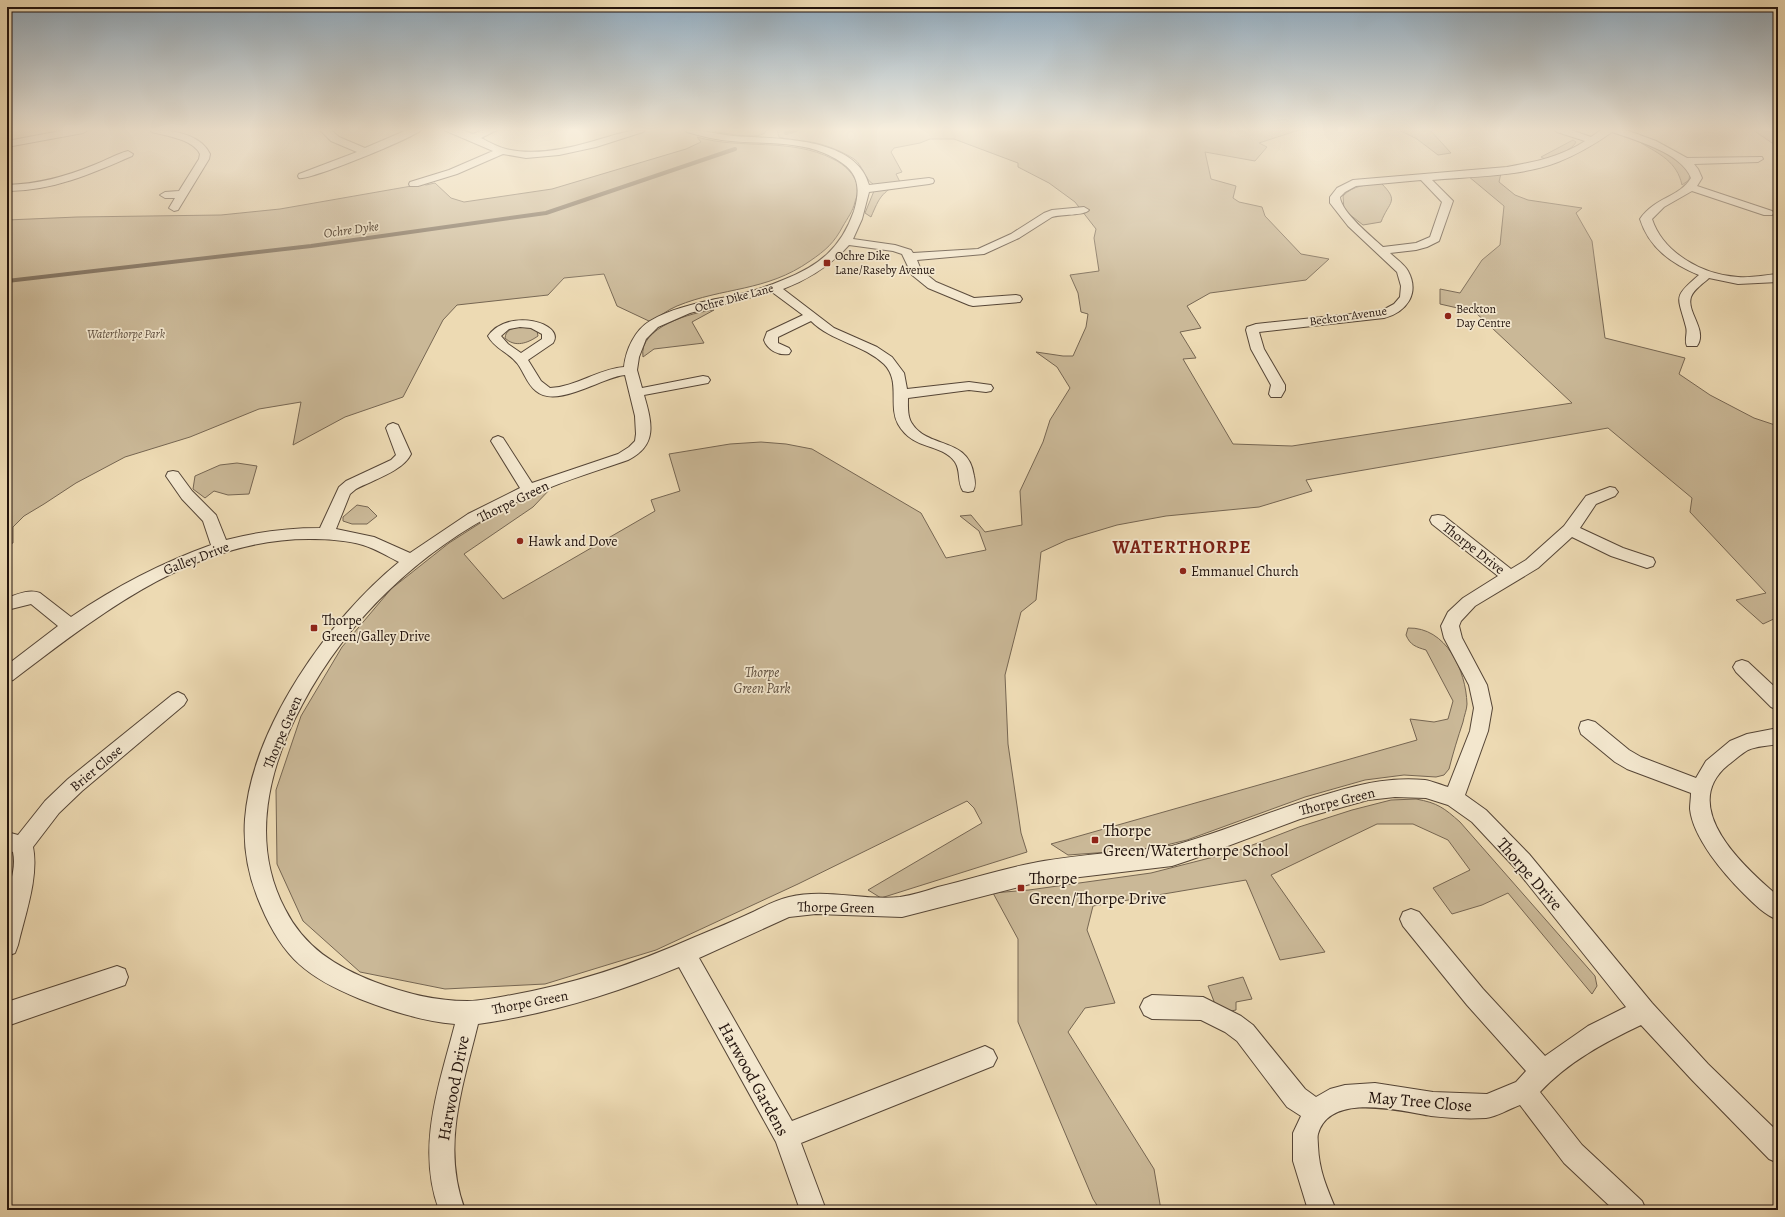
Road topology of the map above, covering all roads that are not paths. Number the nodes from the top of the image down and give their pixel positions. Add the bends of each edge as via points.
1 (33, 187) edge
2 (187, 187) edge
3 (883, 187) edge
4 (1345, 187) edge
5 (1433, 187) edge
6 (1691, 187) joint
7 (7, 188) edge
8 (865, 189) joint
9 (183, 194) junction
10 (165, 195) dead end
11 (174, 208) dead end
12 (1084, 210) dead end
13 (1768, 213) dead end
14 (846, 241) junction
15 (1380, 251) junction
16 (910, 257) junction
17 (1707, 274) junction
18 (1778, 278) edge
19 (774, 288) junction
20 (1016, 299) dead end
21 (812, 316) junction
22 (1692, 343) dead end
23 (784, 351) dead end
24 (520, 359) dead end
25 (630, 370) junction
26 (703, 380) dead end
27 (986, 388) dead end
28 (635, 393) junction
29 (902, 394) junction
30 (1276, 394) dead end
31 (393, 428) dead end
32 (498, 441) dead end
33 (642, 441) joint
34 (173, 476) dead end
35 (968, 487) dead end
36 (529, 490) junction
37 (1610, 492) dead end
38 (1438, 520) dead end
39 (1570, 530) junction
40 (326, 533) junction
41 (220, 547) junction
42 (412, 561) junction
43 (1647, 562) dead end
44 (1509, 576) junction
45 (7, 604) edge
46 (71, 627) junction
47 (1742, 667) dead end
48 (7, 675) edge
49 (178, 700) dead end
50 (1778, 702) edge
51 (1588, 728) dead end
52 (1778, 736) edge
53 (1700, 788) junction
54 (1454, 798) junction
55 (14, 843) edge
56 (1778, 910) edge
57 (1410, 919) dead end
58 (7, 945) edge
59 (684, 954) junction
60 (117, 978) dead end
61 (1152, 1007) dead end
62 (1644, 1011) junction
63 (469, 1013) junction
64 (7, 1014) edge
65 (985, 1058) dead end
66 (1543, 1071) junction
67 (1524, 1091) junction
68 (1316, 1112) junction
69 (786, 1136) junction
70 (1778, 1150) edge
71 (452, 1210) edge
72 (813, 1210) edge
73 (1323, 1210) edge
74 (1633, 1210) edge

1 - 7 street
2 - 9 street
3 - 8 street
4 - 15 street, Beckton Avenue via 1335,197 1338,209
5 - 15 street via 1448,201 1435,239 1419,245
6 - 13 street
6 - 17 street via 1651,212 1646,219 1647,227 1651,236 1672,256
8 - 14 street, Ochre Dike Lane via 858,216
9 - 10 street
9 - 11 street
12 - 16 street via 1048,215 1016,236 980,252
14 - 16 street via 895,248 907,252
14 - 19 street, Ochre Dike Lane via 815,269
15 - 30 street, Beckton Avenue via 1402,271 1406,279 1406,300 1395,310 1384,314 1252,330 1251,334 1259,352 1278,385
16 - 20 street via 916,272 946,292 973,302
17 - 18 street via 1733,280
17 - 22 street via 1685,297 1693,329
19 - 21 street
19 - 25 street, Ochre Dike Lane via 680,312 654,324 636,345
21 - 23 street via 772,335 772,344
21 - 29 street via 832,332 885,358 900,378
24 - 25 street via 538,385 551,398 561,391 617,371
25 - 28 street, Ochre Dike Lane
26 - 28 street
27 - 29 street via 969,386
28 - 33 street, Ochre Dike Lane via 643,421
29 - 35 street via 902,420 908,429 920,439 952,450 960,458 968,479
31 - 40 street via 404,454 402,458 344,491
32 - 36 street
33 - 36 street, Thorpe Green via 635,450 623,457
34 - 41 street via 186,495 210,519
36 - 42 street, Thorpe Green via 466,524
37 - 39 street, Thorpe Drive via 1591,500
38 - 44 street, Thorpe Drive
39 - 43 street via 1617,552
39 - 44 street, Thorpe Drive via 1532,564
40 - 41 street, Galley Drive via 292,533
40 - 42 street, Galley Drive via 363,539
41 - 46 street, Galley Drive via 192,557 125,591
42 - 63 street, Thorpe Green via 386,582 342,629 300,689 268,759 256,808 256,851 264,890 278,920 296,948 326,972 375,994 419,1007
44 - 54 street, Thorpe Drive via 1469,602 1454,617 1450,626 1453,638 1478,685 1483,708 1480,731
45 - 46 street via 34,597
46 - 48 street, Galley Drive
47 - 50 street
49 - 55 street, Brier Close via 75,785
51 - 53 street via 1634,763
52 - 53 street via 1737,746 1720,759 1706,775
53 - 56 street via 1699,804 1704,825 1716,848 1736,872
54 - 59 street, Thorpe Green via 1426,789 1395,788 1368,791 1299,810 1172,856 1038,872 902,906 884,908 813,904 788,907
54 - 62 street, Thorpe Drive via 1479,816 1522,861
55 - 58 street, Brier Close via 25,859 23,880
57 - 66 street via 1507,1036
59 - 63 street, Thorpe Green via 593,989 527,1005
59 - 69 street, Harwood Gardens
60 - 64 street
61 - 68 street via 1203,1009 1233,1024 1245,1033 1296,1098
62 - 66 street, May Tree Close via 1596,1034
62 - 70 street, Thorpe Drive via 1700,1072
63 - 71 street, Harwood Drive via 445,1116 441,1152 444,1186
65 - 69 street
66 - 67 street, May Tree Close
67 - 68 street, May Tree Close via 1487,1106 1434,1104 1375,1095 1345,1097 1330,1101
67 - 74 street via 1573,1154
68 - 73 street, May Tree Close via 1306,1133 1306,1162 1318,1203
69 - 72 street, Harwood Gardens

